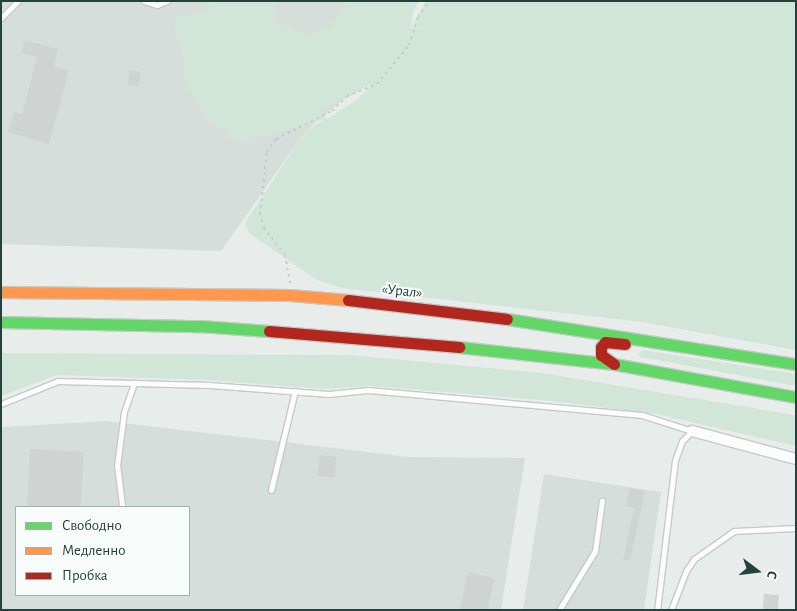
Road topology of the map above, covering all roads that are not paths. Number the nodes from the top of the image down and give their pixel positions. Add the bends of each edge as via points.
1 (18, 1) edge
2 (144, 1) edge
3 (167, 1) edge
4 (1, 18) edge
5 (1, 292) edge
6 (1, 322) edge
7 (664, 342) junction
8 (614, 364) junction
9 (796, 364) edge
10 (134, 383) junction
11 (296, 391) junction
12 (796, 397) edge
13 (1, 404) edge
14 (692, 431) junction
15 (796, 459) edge
16 (271, 490) dead end
17 (602, 500) dead end
18 (122, 505) dead end
19 (796, 528) edge
20 (559, 610) edge
21 (657, 610) edge
22 (671, 610) edge

1 - 4 lane
2 - 3 lane via 157,5
5 - 7 main road, «Урал» via 290,296 541,323
6 - 8 main road via 200,326 404,341
7 - 8 main road via 644,347 605,342 600,355
7 - 9 main road, «Урал»
8 - 12 main road
10 - 11 lane
10 - 13 lane via 58,381
10 - 18 lane via 124,412 117,466
11 - 14 lane via 329,394 368,390 642,416
11 - 16 lane
14 - 15 street
14 - 21 lane via 682,441 675,460
17 - 20 lane via 595,551
19 - 22 lane via 734,531 694,559

